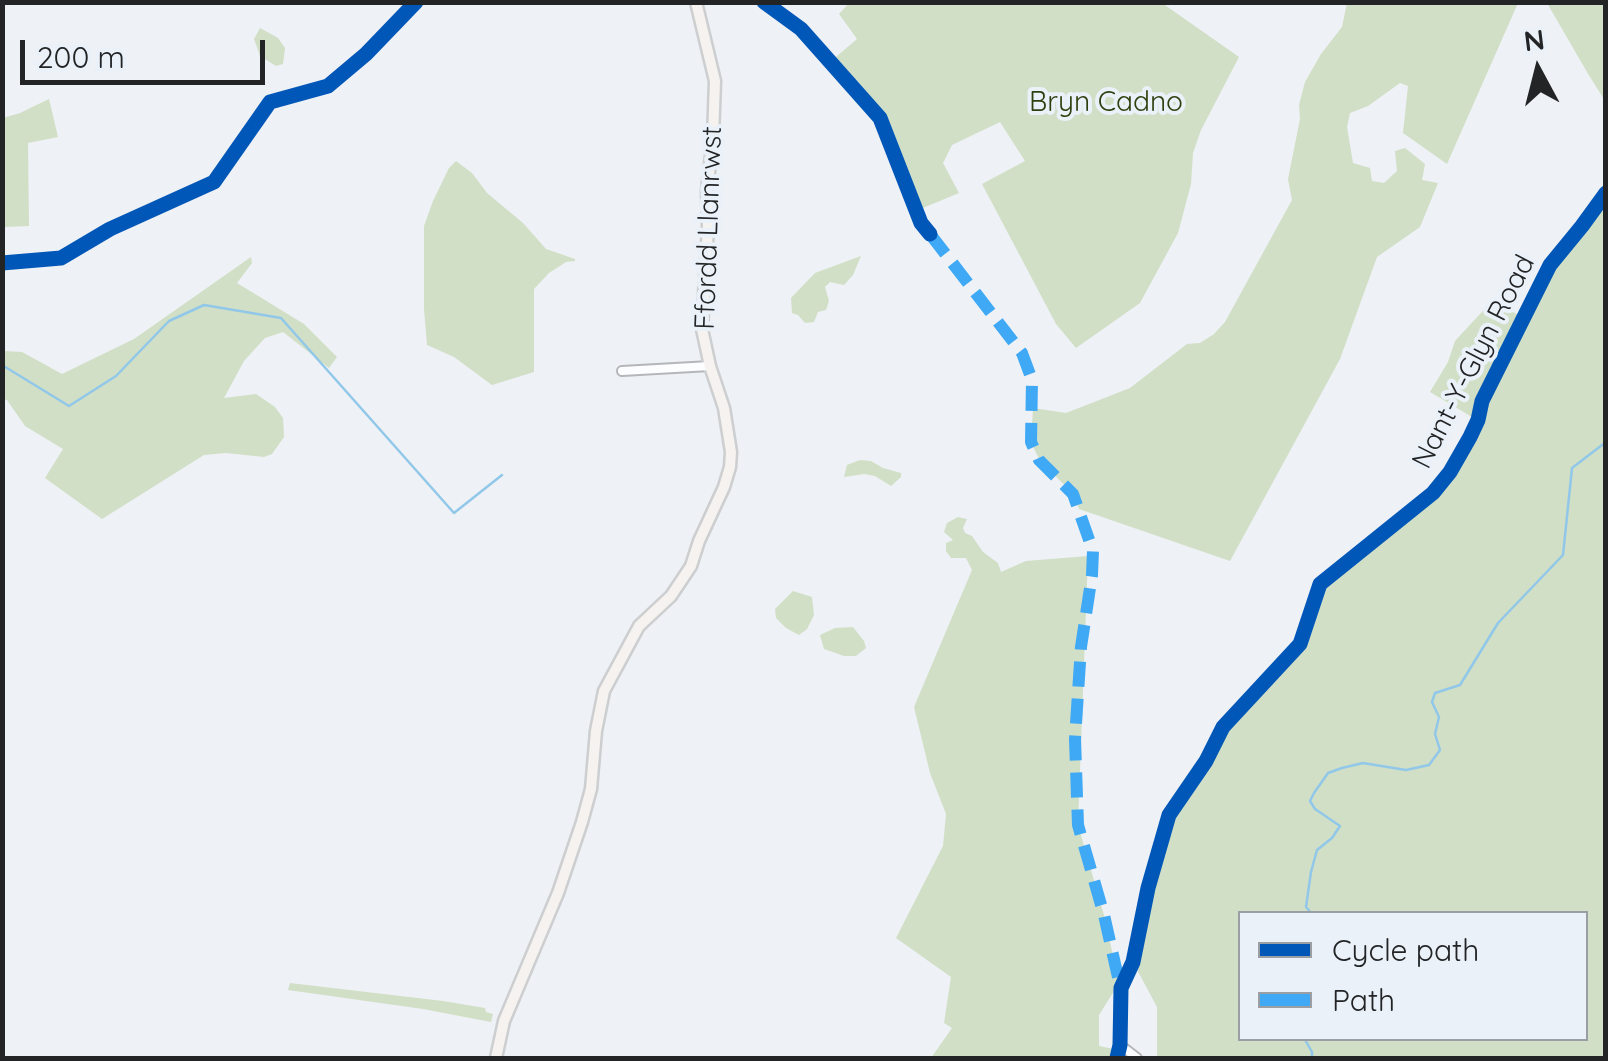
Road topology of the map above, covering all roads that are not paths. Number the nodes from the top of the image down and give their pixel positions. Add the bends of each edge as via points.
1 (416, 2) edge
2 (696, 2) edge
3 (764, 2) edge
4 (1606, 193) edge
5 (930, 234) dead end
6 (2, 263) edge
7 (710, 366) junction
8 (622, 371) dead end
9 (1120, 1045) junction
10 (496, 1058) edge
11 (1118, 1058) edge
12 (1137, 1058) edge

1 - 6 street via 328,86 270,102 214,182 61,258
2 - 7 main road, Ffordd Llanrwst via 715,80 702,328
3 - 5 street via 801,28 880,118
4 - 9 street, Nant-Y-Glyn Road via 1550,265 1450,472 1320,584 1300,644 1223,727 1169,815 1121,988
7 - 8 street
7 - 10 main road, Ffordd Llanrwst via 731,452 724,487 683,580 638,626 604,692 582,822 504,1021
9 - 11 street, Nant-Y-Glyn Road
9 - 12 street

